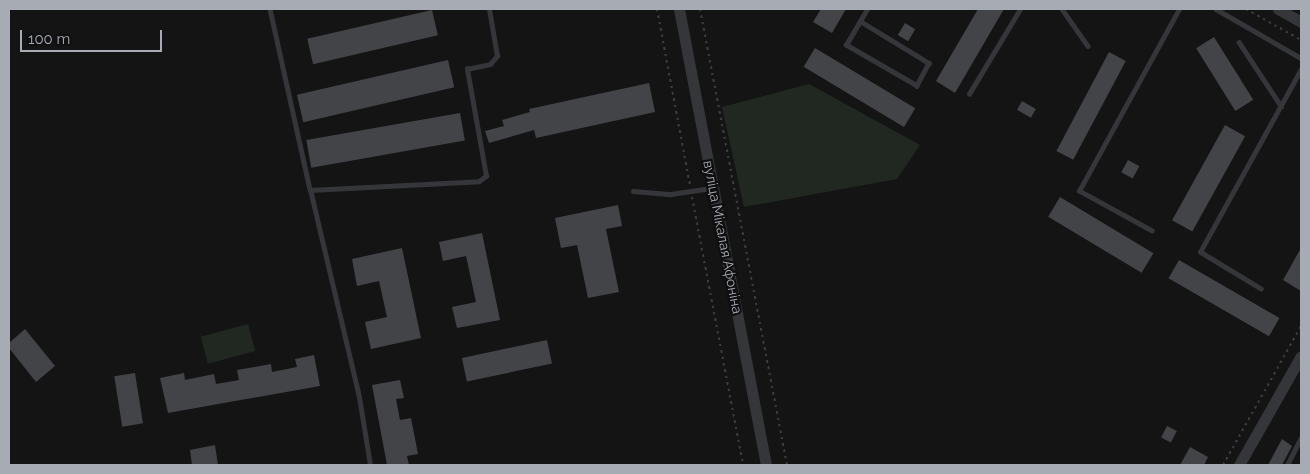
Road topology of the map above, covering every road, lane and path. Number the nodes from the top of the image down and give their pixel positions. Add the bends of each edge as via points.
1 (270, 9) edge
2 (489, 9) edge
3 (657, 9) edge
4 (678, 9) edge
5 (700, 9) edge
6 (867, 9) edge
7 (1020, 9) edge
8 (1062, 9) edge
9 (1179, 9) edge
10 (1216, 9) edge
11 (1246, 9) edge
12 (1278, 9) edge
13 (860, 21) junction
14 (1301, 22) edge
15 (1301, 40) edge
16 (1239, 42) dead end
17 (1088, 46) dead end
18 (1301, 58) edge
19 (1301, 69) edge
20 (969, 94) dead end
21 (1280, 106) junction
22 (714, 188) junction
23 (310, 190) junction
24 (633, 191) dead end
25 (691, 191) junction
26 (1152, 231) dead end
27 (1261, 289) dead end
28 (1301, 326) edge
29 (1301, 356) edge
30 (1301, 440) edge
31 (370, 465) edge
32 (743, 465) edge
33 (766, 465) edge
34 (786, 465) edge
35 (1223, 465) edge
36 (1239, 465) edge
37 (1287, 465) edge

1 - 23 lane
2 - 23 lane via 497,56 490,64 467,70 486,176 479,181
3 - 25 path
4 - 22 street, вуліца Мікалая Афоніна
5 - 34 path
6 - 13 lane
7 - 20 lane
8 - 17 lane
9 - 26 lane via 1079,191
10 - 18 lane
11 - 15 path
12 - 14 street
13 - 13 lane via 846,45 917,86 930,63
16 - 21 lane
19 - 21 lane
21 - 27 lane via 1200,252
22 - 25 lane
22 - 33 street, вуліца Мікалая Афоніна
23 - 31 lane via 359,397
24 - 25 lane via 672,194
25 - 32 path
28 - 35 path
29 - 36 street
30 - 37 lane

